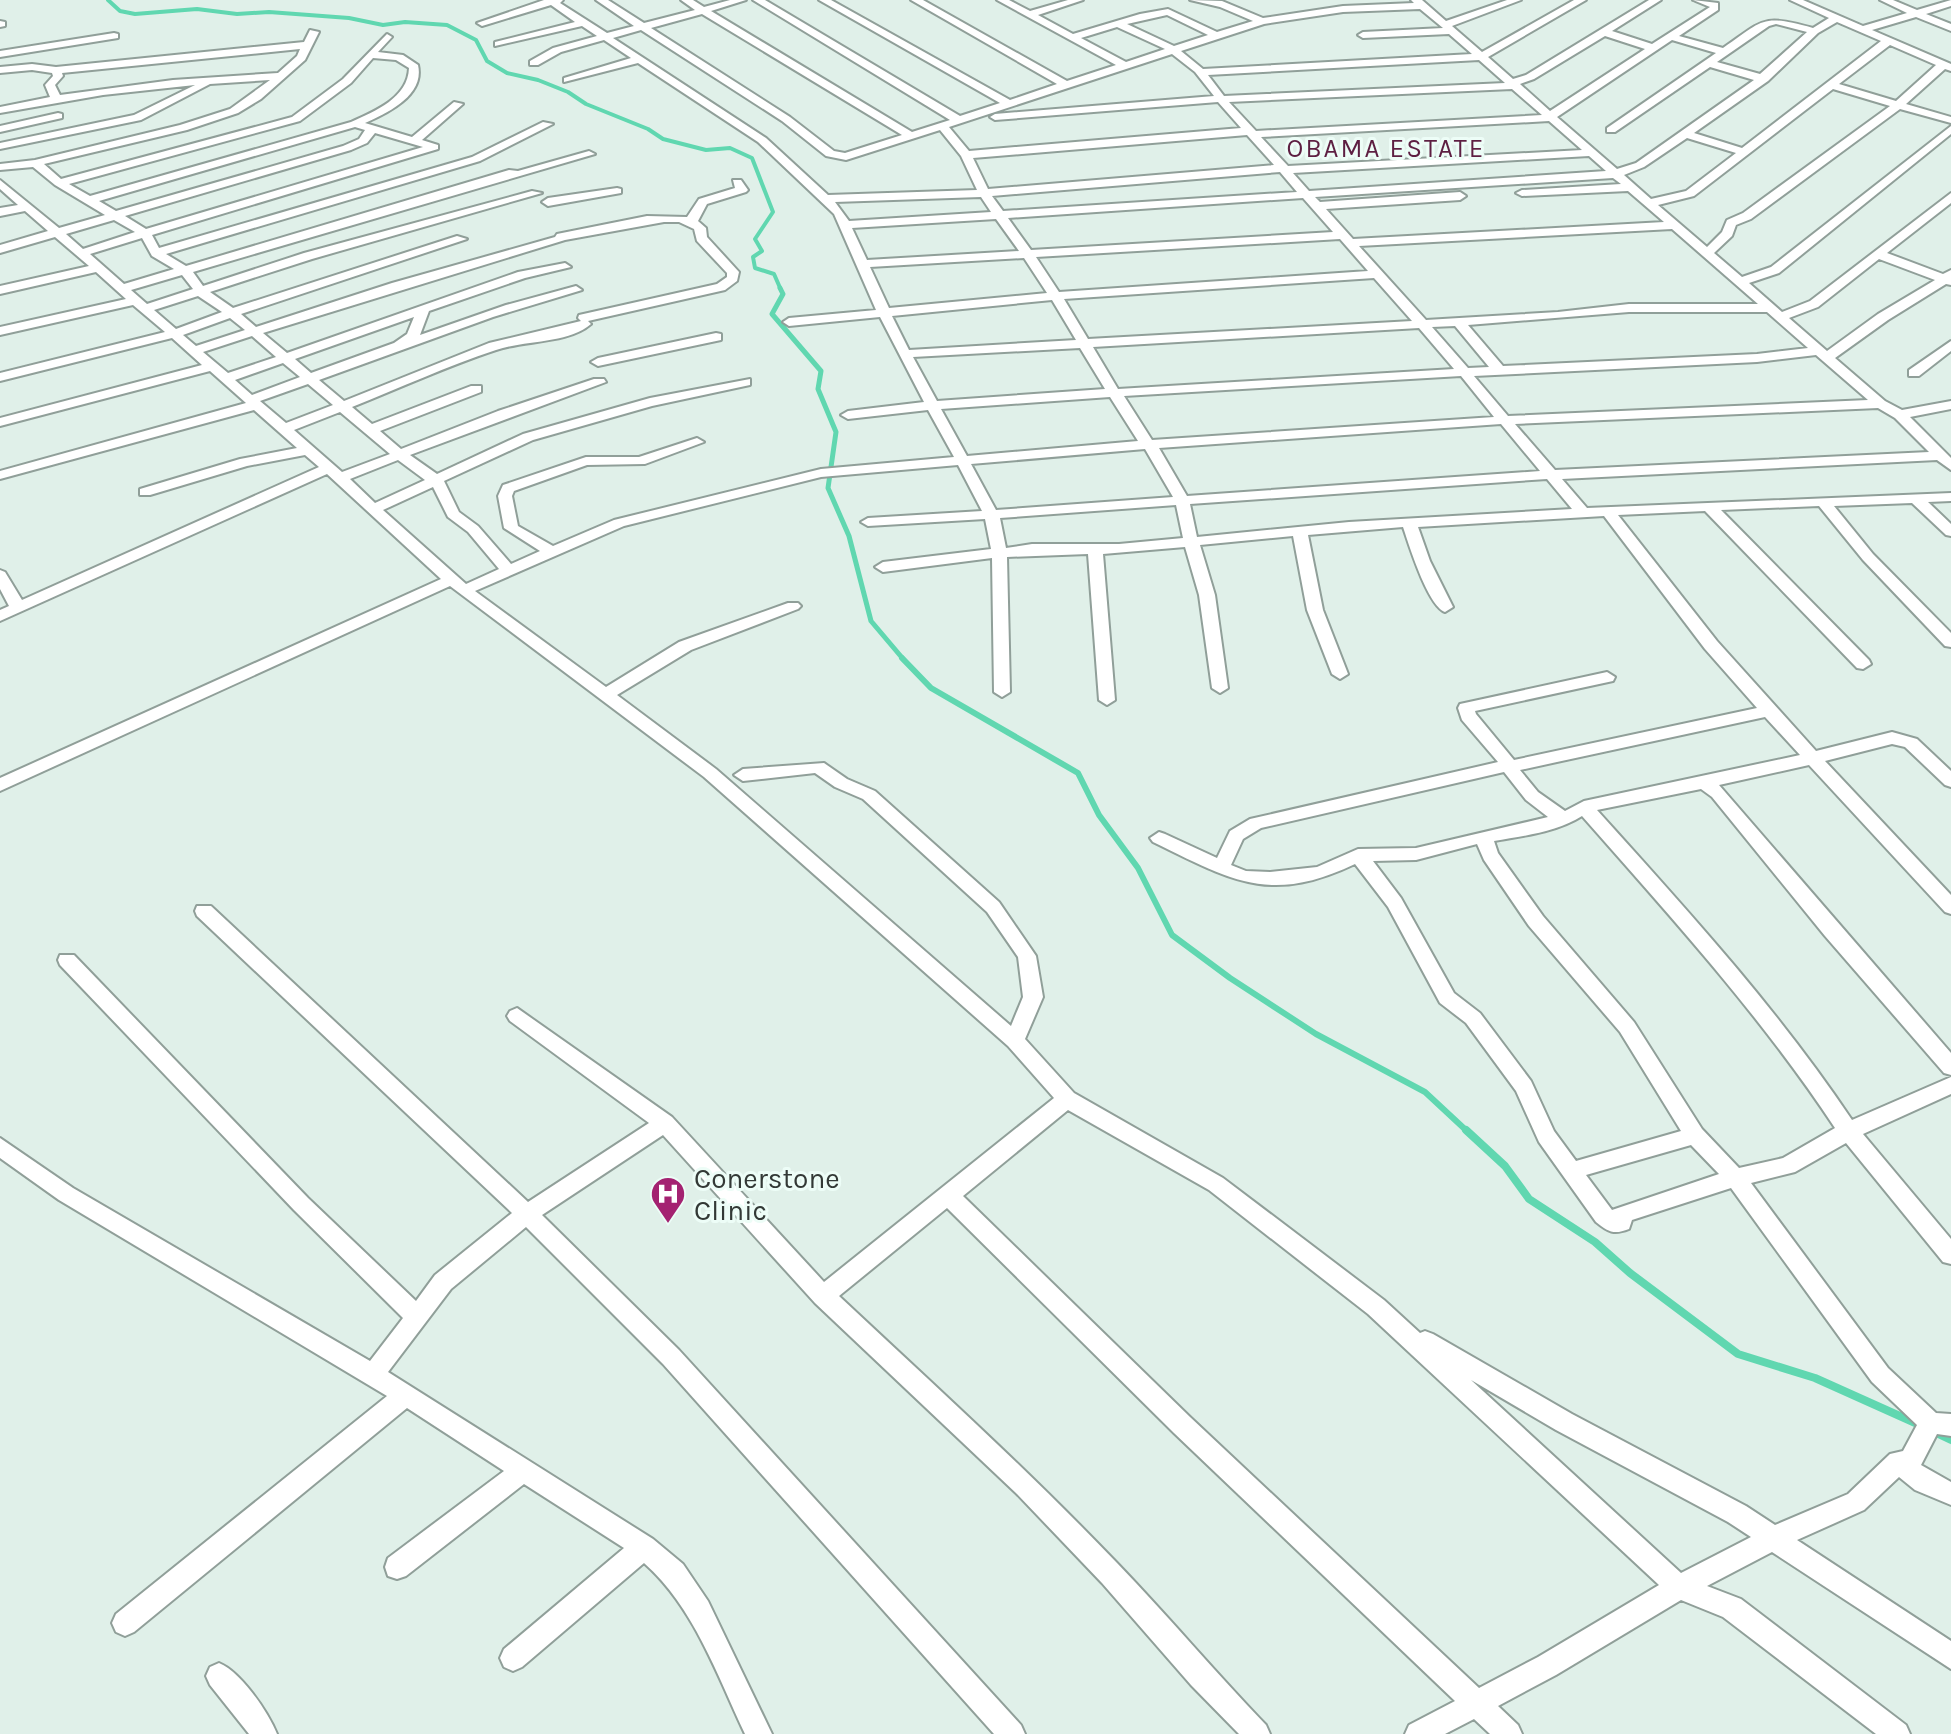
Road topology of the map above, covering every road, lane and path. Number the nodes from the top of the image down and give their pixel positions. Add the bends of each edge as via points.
1 (601, 0) edge
2 (686, 0) edge
3 (741, 0) edge
4 (758, 0) edge
5 (824, 0) edge
6 (916, 0) edge
7 (1002, 0) edge
8 (1078, 0) edge
9 (1248, 0) edge
10 (1516, 0) edge
11 (1581, 0) edge
12 (1656, 0) edge
13 (1698, 0) edge
14 (1795, 0) edge
15 (1885, 0) edge
16 (553, 1) edge
17 (1198, 1) edge
18 (1419, 3) edge
19 (1951, 3) edge
20 (1222, 4) junction
21 (703, 10) junction
22 (1168, 12) junction
23 (1917, 13) junction
24 (1028, 15) junction
25 (1837, 18) junction
26 (1262, 21) junction
27 (585, 22) junction
28 (482, 23) dead end
29 (1117, 24) junction
30 (642, 25) junction
31 (1448, 28) junction
32 (1951, 28) edge
33 (1864, 29) junction
34 (1814, 31) junction
35 (314, 32) dead end
36 (1604, 32) junction
37 (1363, 35) dead end
38 (114, 36) dead end
39 (1670, 36) junction
40 (387, 37) dead end
41 (1219, 37) junction
42 (607, 38) junction
43 (1071, 38) junction
44 (1887, 42) junction
45 (499, 44) dead end
46 (307, 45) junction
47 (1653, 48) junction
48 (1176, 50) junction
49 (1724, 52) junction
50 (0, 54) edge
51 (370, 55) junction
52 (1481, 57) junction
53 (640, 59) junction
54 (534, 63) dead end
55 (1709, 63) junction
56 (1125, 66) junction
57 (1947, 66) edge
58 (0, 70) edge
59 (56, 70) junction
60 (1203, 72) junction
61 (278, 76) junction
62 (1764, 79) junction
63 (215, 80) junction
64 (568, 80) dead end
65 (1514, 84) junction
66 (1066, 85) junction
67 (1833, 86) junction
68 (56, 98) junction
69 (1221, 99) junction
70 (458, 104) dead end
71 (1899, 104) junction
72 (1011, 105) junction
73 (0, 110) edge
74 (58, 116) dead end
75 (1550, 117) junction
76 (958, 120) junction
77 (1951, 120) edge
78 (355, 124) junction
79 (547, 124) dead end
80 (943, 126) junction
81 (0, 129) edge
82 (372, 129) junction
83 (1951, 129) edge
84 (1611, 130) dead end
85 (1252, 133) junction
86 (1686, 134) junction
87 (913, 137) junction
88 (413, 142) junction
89 (0, 146) edge
90 (1591, 153) junction
91 (1746, 153) junction
92 (589, 154) dead end
93 (966, 155) junction
94 (1519, 155) junction
95 (35, 163) junction
96 (3, 164) edge
97 (1284, 169) junction
98 (1615, 174) junction
99 (1541, 180) junction
100 (737, 182) dead end
101 (59, 183) junction
102 (1080, 185) junction
103 (1631, 187) junction
104 (3, 188) edge
105 (617, 191) dead end
106 (1305, 192) junction
107 (536, 193) dead end
108 (984, 193) junction
109 (1951, 197) edge
110 (825, 199) junction
111 (90, 200) junction
112 (548, 202) dead end
113 (412, 203) junction
114 (1649, 203) junction
115 (1317, 206) junction
116 (25, 207) junction
117 (1097, 210) junction
118 (0, 212) edge
119 (119, 216) junction
120 (1002, 216) junction
121 (437, 220) junction
122 (692, 222) junction
123 (845, 225) junction
124 (1674, 225) junction
125 (145, 233) junction
126 (60, 234) junction
127 (461, 239) junction
128 (1346, 239) junction
129 (0, 249) edge
130 (475, 252) junction
131 (82, 253) junction
132 (156, 253) junction
133 (1707, 254) junction
134 (1028, 255) junction
135 (1880, 255) junction
136 (863, 264) junction
137 (565, 267) dead end
138 (98, 268) junction
139 (186, 271) junction
140 (1377, 274) junction
141 (1949, 278) edge
142 (1738, 283) junction
143 (121, 289) junction
144 (0, 290) edge
145 (576, 290) dead end
146 (201, 292) junction
147 (1055, 296) junction
148 (140, 305) junction
149 (1767, 308) junction
150 (424, 309) junction
151 (883, 311) junction
152 (231, 312) junction
153 (1780, 317) junction
154 (789, 322) dead end
155 (1459, 322) junction
156 (1420, 323) junction
157 (0, 331) edge
158 (256, 332) junction
159 (174, 334) junction
160 (716, 337) dead end
161 (1083, 342) junction
162 (1951, 345) edge
163 (399, 346) junction
164 (193, 351) junction
165 (905, 354) junction
166 (1823, 354) junction
167 (284, 358) junction
168 (598, 362) dead end
169 (211, 367) junction
170 (1499, 370) junction
171 (1461, 371) junction
172 (1914, 373) dead end
173 (0, 377) edge
174 (225, 379) junction
175 (310, 380) junction
176 (599, 382) dead end
177 (745, 382) dead end
178 (476, 389) dead end
179 (1114, 393) junction
180 (253, 402) junction
181 (1880, 404) junction
182 (934, 405) junction
183 (1951, 405) edge
184 (342, 406) junction
185 (848, 415) dead end
186 (1900, 415) junction
187 (1505, 420) junction
188 (0, 422) edge
189 (284, 429) junction
190 (370, 430) junction
191 (697, 442) dead end
192 (1147, 445) junction
193 (308, 450) junction
194 (400, 455) junction
195 (963, 459) junction
196 (1945, 461) edge
197 (334, 473) junction
198 (0, 475) edge
199 (1552, 475) junction
200 (437, 481) junction
201 (145, 492) dead end
202 (1951, 497) edge
203 (1915, 498) junction
204 (1182, 499) junction
205 (1824, 503) junction
206 (1709, 506) junction
207 (374, 509) junction
208 (1608, 512) junction
209 (1584, 514) junction
210 (992, 515) junction
211 (868, 522) dead end
212 (1409, 523) junction
213 (1300, 532) junction
214 (1951, 532) edge
215 (1194, 542) junction
216 (1095, 549) junction
217 (554, 553) junction
218 (999, 553) junction
219 (883, 567) dead end
220 (510, 572) junction
221 (1, 579) edge
222 (458, 585) junction
223 (793, 606) dead end
224 (1445, 607) dead end
225 (18, 608) junction
226 (0, 616) edge
227 (1951, 642) edge
228 (1863, 664) dead end
229 (1340, 674) dead end
230 (1607, 677) dead end
231 (1220, 688) dead end
232 (1002, 692) dead end
233 (605, 695) junction
234 (1107, 700) dead end
235 (1769, 711) junction
236 (1811, 758) junction
237 (1509, 766) junction
238 (743, 775) dead end
239 (1951, 781) edge
240 (1704, 783) junction
241 (0, 785) edge
242 (1584, 807) junction
243 (1566, 818) junction
244 (1483, 836) junction
245 (1159, 838) dead end
246 (1358, 855) junction
247 (1221, 868) junction
248 (1951, 907) edge
249 (204, 911) dead end
250 (67, 960) dead end
251 (517, 1016) dead end
252 (1015, 1041) junction
253 (1951, 1067) edge
254 (1951, 1085) edge
255 (1067, 1099) junction
256 (665, 1123) junction
257 (1848, 1131) junction
258 (1695, 1135) junction
259 (0, 1147) edge
260 (1572, 1171) junction
261 (1735, 1178) junction
262 (947, 1194) junction
263 (527, 1214) junction
264 (1951, 1255) edge
265 (823, 1296) junction
266 (415, 1315) junction
267 (1393, 1323) junction
268 (372, 1376) junction
269 (406, 1395) junction
270 (1941, 1424) edge
271 (1898, 1462) junction
272 (525, 1469) junction
273 (1951, 1494) edge
274 (1776, 1537) junction
275 (644, 1547) junction
276 (397, 1567) dead end
277 (1679, 1587) junction
278 (125, 1623) dead end
279 (1951, 1656) edge
280 (513, 1658) dead end
281 (219, 1676) dead end
282 (1475, 1705) junction
283 (264, 1734) edge
284 (759, 1734) edge
285 (1012, 1734) edge
286 (1257, 1734) edge
287 (1418, 1734) edge
288 (1509, 1734) edge
289 (1897, 1734) edge

1 - 30 street
2 - 21 street
3 - 21 street
4 - 76 street
5 - 72 street
6 - 66 street
7 - 24 street
8 - 24 street
9 - 20 street
10 - 31 street
11 - 52 street
12 - 36 street
13 - 39 street via 1714,8
14 - 25 street
15 - 23 street
16 - 27 street
16 - 28 street
17 - 20 street
17 - 22 street
18 - 26 street via 1305,10
18 - 31 street
19 - 23 street
20 - 26 street
21 - 30 street
21 - 87 street
22 - 29 street
22 - 41 street
23 - 32 street
23 - 33 street
24 - 43 street
25 - 33 street
25 - 34 street
26 - 41 street
27 - 42 street
27 - 45 street
29 - 43 street
29 - 48 street
30 - 42 street
30 - 87 street via 830,154 851,156
31 - 37 street
31 - 52 street
33 - 44 street
34 - 49 street via 1770,22
34 - 62 street
35 - 46 street
36 - 47 street
36 - 65 street
38 - 50 street
39 - 47 street
39 - 49 street
40 - 51 street
41 - 48 street
42 - 53 street
42 - 54 street via 557,50
43 - 56 street
44 - 57 street
44 - 67 street
46 - 59 street
46 - 61 street via 301,58
47 - 75 street
48 - 56 street
48 - 60 street
49 - 55 street
51 - 78 street via 405,60 415,74 398,101
51 - 101 street via 347,81 296,119
52 - 60 street
52 - 65 street
53 - 64 street
53 - 110 street via 762,140
55 - 62 street
55 - 84 street
56 - 66 street
57 - 71 street
58 - 59 street
59 - 68 street via 58,76 50,85
60 - 69 street
61 - 63 street
61 - 95 street via 257,97 213,119
62 - 86 street
63 - 68 street
63 - 89 street via 137,118
65 - 69 street
65 - 75 street
66 - 72 street
67 - 71 street
67 - 91 street
68 - 73 street
69 - 76 street
69 - 85 street
70 - 88 street
71 - 77 street
71 - 133 street via 1731,223
72 - 76 street
74 - 81 street
75 - 85 street
75 - 90 street
76 - 80 street
78 - 82 street
78 - 111 street
79 - 132 street via 476,159
80 - 87 street
80 - 93 street
82 - 88 street
82 - 119 street via 363,141 347,148
83 - 142 street via 1775,270
85 - 93 street
85 - 97 street
86 - 91 street
86 - 98 street via 1640,165
88 - 125 street via 434,147
90 - 94 street
90 - 98 street
91 - 114 street via 1690,194
92 - 113 street
93 - 108 street
94 - 97 street
94 - 99 street
95 - 96 street
95 - 101 street
97 - 102 street
97 - 106 street
98 - 99 street
98 - 103 street
99 - 106 street
100 - 122 street via 742,190 700,202
101 - 111 street
102 - 108 street
102 - 117 street
103 - 114 street
103 - 115 street
104 - 116 street
105 - 112 street
106 - 115 street
106 - 117 street
107 - 121 street
108 - 110 street
108 - 120 street
109 - 135 street
110 - 123 street
111 - 119 street
113 - 121 street
113 - 139 street
114 - 124 street
115 - 128 street
116 - 118 street
116 - 126 street
117 - 120 street
119 - 125 street
119 - 126 street
120 - 123 street
120 - 134 street
121 - 127 street
121 - 146 street
122 - 130 street via 660,217
122 - 184 street via 733,272 721,287 494,346
123 - 136 street
124 - 128 street
124 - 133 street
125 - 131 street
125 - 132 street
126 - 129 street
126 - 131 street
127 - 130 street
127 - 152 street
128 - 134 street
128 - 140 street
130 - 158 street
131 - 138 street
132 - 139 street
133 - 142 street
134 - 136 street
134 - 147 street
135 - 141 street
135 - 153 street via 1814,304
136 - 151 street
137 - 150 street via 522,275
138 - 143 street
138 - 144 street
139 - 143 street
139 - 146 street
140 - 147 street
140 - 156 street
141 - 166 street via 1883,317 1844,350
142 - 149 street
143 - 148 street
145 - 163 street via 534,298
146 - 148 street
146 - 152 street
147 - 151 street
147 - 161 street
148 - 157 street
148 - 159 street
149 - 153 street
149 - 155 street via 1629,308
150 - 163 street via 413,336
150 - 167 street
151 - 154 street
151 - 165 street
152 - 158 street
152 - 159 street
153 - 166 street
155 - 156 street
155 - 170 street
156 - 161 street
156 - 171 street
158 - 164 street
158 - 167 street
159 - 164 street
159 - 173 street
160 - 168 street
161 - 165 street
161 - 179 street
162 - 172 street
163 - 175 street
164 - 169 street
165 - 182 street
166 - 170 street
166 - 181 street
167 - 174 street
167 - 175 street
169 - 174 street
169 - 188 street
170 - 171 street
171 - 179 street
171 - 187 street
174 - 180 street
175 - 180 street
175 - 184 street
176 - 194 street
177 - 200 street via 528,437
178 - 190 street
179 - 182 street
179 - 192 street
180 - 189 street
180 - 198 street
181 - 186 street
181 - 187 street
182 - 185 street
182 - 195 street
183 - 186 street
184 - 189 street
184 - 190 street
186 - 196 street
187 - 192 street
187 - 199 street
189 - 193 street
190 - 194 street
191 - 217 street via 640,461 586,461 508,488 511,528
192 - 195 street
192 - 204 street
193 - 197 street
193 - 201 street via 245,462
194 - 197 street
194 - 200 street
195 - 210 street
195 - 217 street via 821,473 619,523
196 - 199 street
197 - 207 street
197 - 225 street
199 - 204 street
199 - 209 street
200 - 207 street
200 - 220 street via 453,514
202 - 203 street
203 - 205 street
203 - 214 street
204 - 210 street
204 - 215 street
205 - 206 street
205 - 227 street
206 - 208 street
206 - 228 street
207 - 222 street
208 - 209 street
208 - 235 street
209 - 212 street
210 - 211 street
210 - 218 street
212 - 213 street
212 - 224 street
213 - 215 street
213 - 229 street via 1315,610
215 - 216 street
215 - 231 street
216 - 218 street
216 - 234 street
217 - 220 street
218 - 219 street
218 - 232 street
220 - 222 street
221 - 225 street
222 - 233 street
222 - 241 street
223 - 233 street via 685,646
225 - 226 street
230 - 237 street via 1466,708
233 - 252 street via 710,773
235 - 236 street
235 - 237 street
236 - 239 street via 1897,739 1920,750
236 - 240 street
236 - 248 street
237 - 243 street via 1546,808
237 - 247 street via 1256,823 1236,835
238 - 252 street via 818,767 869,795 993,907 1027,956 1033,997
240 - 242 street
240 - 253 street via 1718,793
242 - 243 street
242 - 257 street via 1727,967
243 - 244 street
244 - 246 street via 1416,854
244 - 258 street via 1490,855 1536,921 1627,1027
245 - 247 street
246 - 247 street via 1320,873 1270,879
246 - 260 street via 1395,903 1447,998 1473,1018 1524,1087 1546,1136
249 - 263 street
250 - 266 street
251 - 256 street
252 - 255 street
254 - 257 street
255 - 262 street
255 - 267 street via 1246,1204
256 - 263 street
256 - 265 street
257 - 261 street via 1788,1166
257 - 264 street
258 - 260 street
258 - 261 street
259 - 268 street via 66,1194
260 - 261 street via 1607,1220 1618,1224 1621,1214
261 - 270 street via 1880,1375
262 - 265 street
262 - 282 street
263 - 266 street via 443,1282
263 - 285 street via 671,1357
265 - 286 street via 1025,1486
266 - 268 street
267 - 274 street
267 - 277 street
268 - 269 street
269 - 272 street
269 - 278 street
270 - 271 street via 1910,1462
271 - 273 street via 1923,1482
271 - 274 street via 1856,1502
272 - 275 street
272 - 276 street
274 - 277 street
274 - 279 street
275 - 280 street
275 - 284 street via 674,1573 699,1610
277 - 282 street
277 - 289 street via 1732,1608
281 - 283 street
282 - 287 street
282 - 288 street

